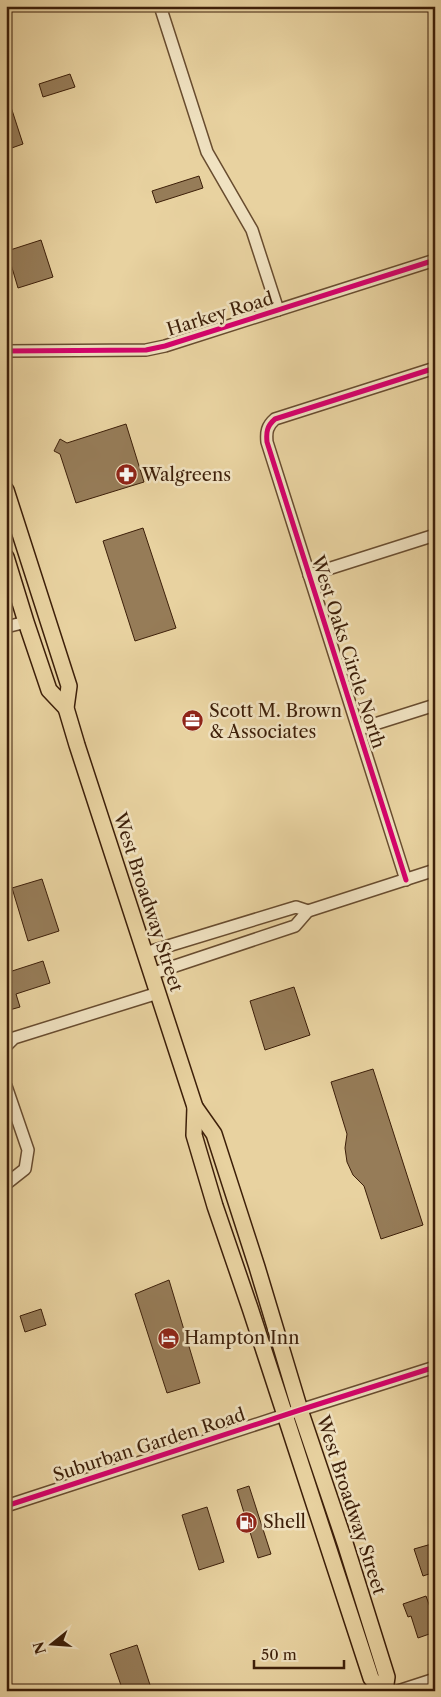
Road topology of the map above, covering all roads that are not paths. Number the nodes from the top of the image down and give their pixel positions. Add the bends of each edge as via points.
1 (160, 6) edge
2 (435, 260) edge
3 (278, 310) junction
4 (6, 351) edge
5 (435, 368) edge
6 (6, 490) edge
7 (435, 535) edge
8 (6, 557) edge
9 (309, 575) junction
10 (26, 622) junction
11 (6, 627) edge
12 (435, 705) edge
13 (66, 708) junction
14 (359, 729) junction
15 (435, 870) edge
16 (406, 880) junction
17 (308, 911) junction
18 (248, 922) junction
19 (254, 939) junction
20 (145, 953) junction
21 (152, 974) junction
22 (158, 993) junction
23 (6, 1046) edge
24 (6, 1086) edge
25 (195, 1107) junction
26 (201, 1160) junction
27 (6, 1184) edge
28 (215, 1206) junction
29 (242, 1221) junction
30 (257, 1266) junction
31 (435, 1367) edge
32 (300, 1410) junction
33 (284, 1415) junction
34 (308, 1485) junction
35 (6, 1506) edge
36 (345, 1543) junction
37 (330, 1550) junction
38 (370, 1621) junction
39 (435, 1679) edge
40 (381, 1691) edge
41 (385, 1691) edge
42 (398, 1691) edge

1 - 3 street via 207,152 252,230
2 - 3 street, Harkey Road
3 - 4 street, Harkey Road via 146,350
5 - 9 street, West Oaks Circle North via 275,419 270,424 266,432 267,442
6 - 13 main road, West Broadway Street via 69,686
7 - 9 street
8 - 10 main road, West Broadway Street
9 - 14 street, West Oaks Circle North
10 - 11 street
10 - 13 main road, West Broadway Street via 49,690
12 - 14 street
13 - 20 main road, West Broadway Street
14 - 16 street, West Oaks Circle North
15 - 16 street
16 - 17 street
17 - 18 street via 296,907
17 - 19 street via 295,926
18 - 19 street
18 - 20 street
19 - 21 street
20 - 21 main road, West Broadway Street
21 - 22 main road, West Broadway Street
22 - 23 street via 14,1038
22 - 25 main road, West Broadway Street
24 - 27 street via 28,1150 25,1169
25 - 26 main road, West Broadway Street via 194,1135
25 - 29 main road, West Broadway Street via 214,1134
26 - 28 main road, West Broadway Street
26 - 29 main road via 211,1166 228,1204
28 - 30 main road
28 - 33 main road, West Broadway Street
29 - 30 main road, West Broadway Street
30 - 32 main road, West Broadway Street
31 - 32 street, Suburban Garden Road
32 - 33 street, Suburban Garden Road
32 - 36 main road, West Broadway Street
33 - 34 main road, West Broadway Street
33 - 35 street, Suburban Garden Road
34 - 36 main road via 318,1498 335,1535
34 - 37 main road, West Broadway Street
36 - 38 main road, West Broadway Street
37 - 38 main road via 341,1560 357,1602
37 - 40 main road, West Broadway Street via 371,1678
38 - 41 main road, West Broadway Street via 388,1677
39 - 42 street

